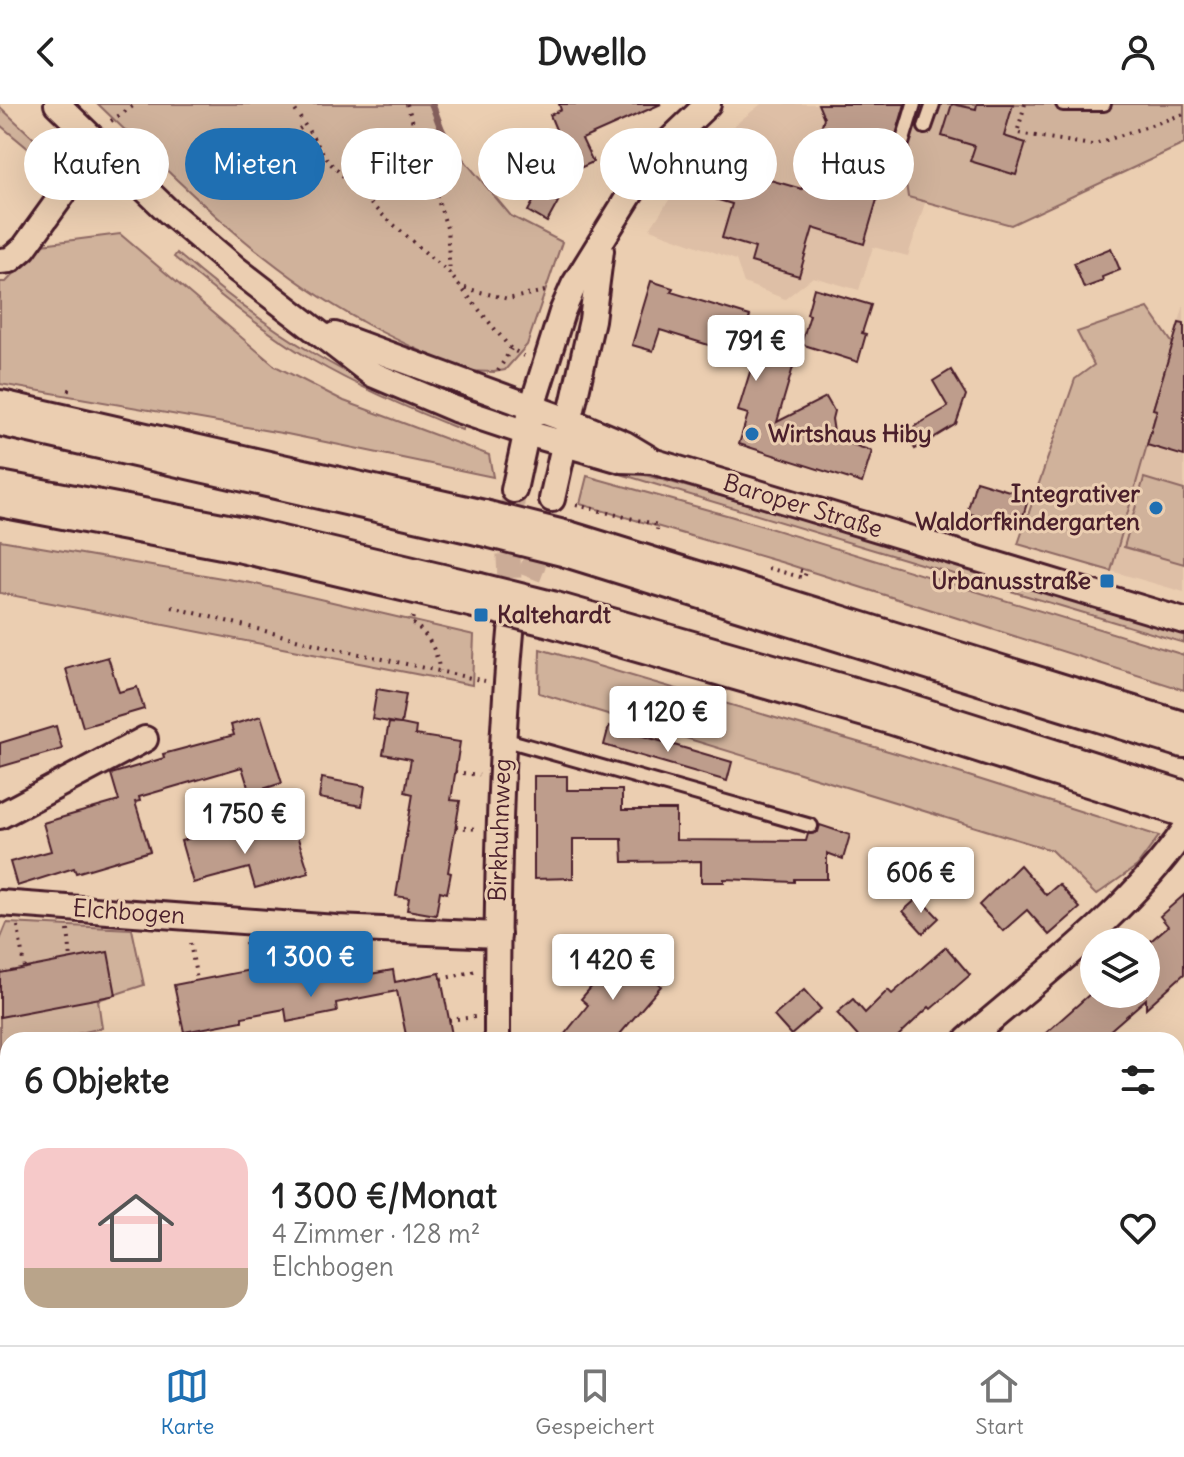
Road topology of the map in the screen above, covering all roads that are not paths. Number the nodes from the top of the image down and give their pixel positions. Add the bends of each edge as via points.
1 (57, 104) edge
2 (914, 104) edge
3 (933, 104) edge
4 (1063, 104) edge
5 (1104, 104) edge
6 (698, 107) edge
7 (925, 127) dead end
8 (82, 128) edge
9 (907, 128) edge
10 (59, 200) edge
11 (157, 200) edge
12 (602, 243) junction
13 (0, 261) edge
14 (316, 329) junction
15 (68, 404) junction
16 (532, 407) junction
17 (0, 413) edge
18 (0, 427) edge
19 (527, 433) junction
20 (567, 433) junction
21 (514, 490) tunnel mouth
22 (0, 494) edge
23 (552, 499) tunnel mouth
24 (532, 617) junction
25 (1184, 621) edge
26 (1184, 735) edge
27 (145, 739) dead end
28 (503, 739) junction
29 (1181, 812) edge
30 (0, 816) edge
31 (811, 826) dead end
32 (7, 904) edge
33 (498, 935) junction
34 (497, 1032) edge
35 (976, 1032) edge

1 - 8 street, Baroper Straße
2 - 9 lane
3 - 7 lane
4 - 5 lane
6 - 12 street via 647,167
10 - 13 street via 24,248
11 - 14 street, Baroper Straße
12 - 16 street via 562,312
12 - 20 street via 592,320
14 - 16 street, Baroper Straße
14 - 19 street, Baroper Straße via 372,374
15 - 17 highway
15 - 18 highway
15 - 26 highway, bridge via 483,523 573,525
16 - 19 street
16 - 20 street, Baroper Straße
19 - 20 street, Baroper Straße
19 - 21 street
20 - 23 street
20 - 25 street, Baroper Straße via 621,460 652,461
22 - 24 highway, bridge via 243,540 475,595
24 - 28 street, Birkhuhnweg via 506,685
24 - 29 highway via 894,712
27 - 30 street
28 - 31 lane
28 - 33 street, Birkhuhnweg
29 - 35 street via 1158,867
32 - 33 street, Elchbogen
33 - 34 street, Birkhuhnweg

